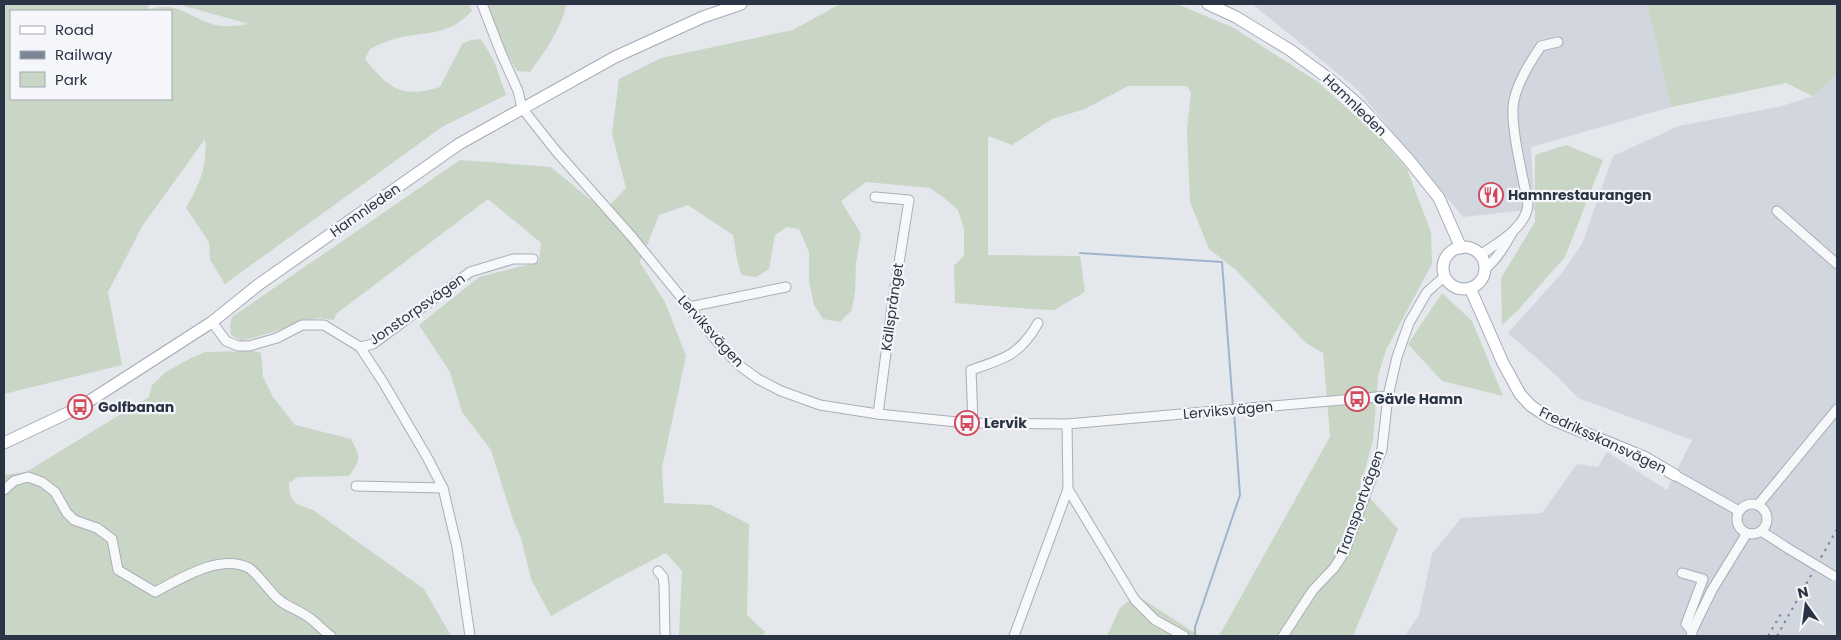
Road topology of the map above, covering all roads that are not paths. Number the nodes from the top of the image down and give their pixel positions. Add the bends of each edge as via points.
1 (482, 4) edge
2 (741, 4) edge
3 (1208, 4) edge
4 (1558, 42) dead end
5 (522, 108) junction
6 (875, 196) dead end
7 (1777, 211) dead end
8 (1515, 229) junction
9 (1460, 248) junction
10 (1480, 255) junction
11 (533, 259) dead end
12 (1837, 264) edge
13 (1485, 269) junction
14 (1445, 276) junction
15 (786, 287) dead end
16 (1470, 288) junction
17 (689, 307) junction
18 (212, 322) junction
19 (1038, 323) dead end
20 (360, 346) junction
21 (1388, 396) junction
22 (1837, 409) edge
23 (878, 414) junction
24 (973, 423) junction
25 (1067, 424) junction
26 (4, 443) edge
27 (1675, 475) joint
28 (356, 486) dead end
29 (443, 488) junction
30 (1068, 489) junction
31 (4, 490) edge
32 (1758, 505) junction
33 (1739, 511) junction
34 (1761, 531) junction
35 (1747, 533) junction
36 (658, 571) dead end
37 (1682, 573) dead end
38 (1836, 577) edge
39 (1692, 634) edge
40 (331, 636) edge
41 (470, 636) edge
42 (665, 636) edge
43 (1014, 636) edge
44 (1184, 636) edge
45 (1283, 636) edge

1 - 5 street
2 - 5 main road, Hamnleden via 703,17 615,58
3 - 9 main road, Hamnleden via 1290,50 1361,107 1439,198
4 - 8 street via 1541,46 1516,94 1514,127 1528,212
5 - 17 street, Lerviksvägen
5 - 18 main road, Hamnleden via 459,144 258,285
6 - 23 street, Källsprånget via 909,200
7 - 12 street
8 - 10 street
8 - 13 street
9 - 10 main road via 1471,249
9 - 14 main road via 1446,258
10 - 13 main road
11 - 20 street, Jonstorpsvägen via 513,259 470,272 373,344
13 - 16 main road via 1480,280
14 - 16 main road via 1458,288
14 - 21 street, Transportvägen via 1427,292 1409,323
15 - 17 street
16 - 27 main road, Fredriksskansvägen via 1507,370 1531,406 1550,419 1644,457
17 - 23 street, Lerviksvägen via 740,366 758,379 780,391 820,405
18 - 20 street, Jonstorpsvägen via 226,341 238,346 277,338 302,325 324,325
18 - 26 main road, Hamnleden via 80,407
19 - 24 street via 1018,348 993,364 971,370
20 - 29 street, Jonstorpsvägen
21 - 25 street, Lerviksvägen
21 - 45 street, Transportvägen via 1382,449 1345,551 1313,590
22 - 32 street
23 - 24 street, Lerviksvägen
24 - 25 street, Lerviksvägen
25 - 30 street
27 - 33 street, Fredriksskansvägen
28 - 29 street
29 - 41 street, Jonstorpsvägen via 457,547
30 - 43 street
30 - 44 street via 1135,600 1155,620
31 - 40 street via 14,481 28,478 42,482 55,492 74,520 97,528 112,539 118,570 155,592 190,572 217,565 237,565 250,569 279,601 313,620
32 - 33 street via 1746,505
32 - 34 street via 1768,520
33 - 35 street via 1739,526
34 - 35 street
34 - 38 street, bridge
35 - 39 street via 1712,590
36 - 42 street via 664,585
37 - 39 street via 1703,579 1686,624

